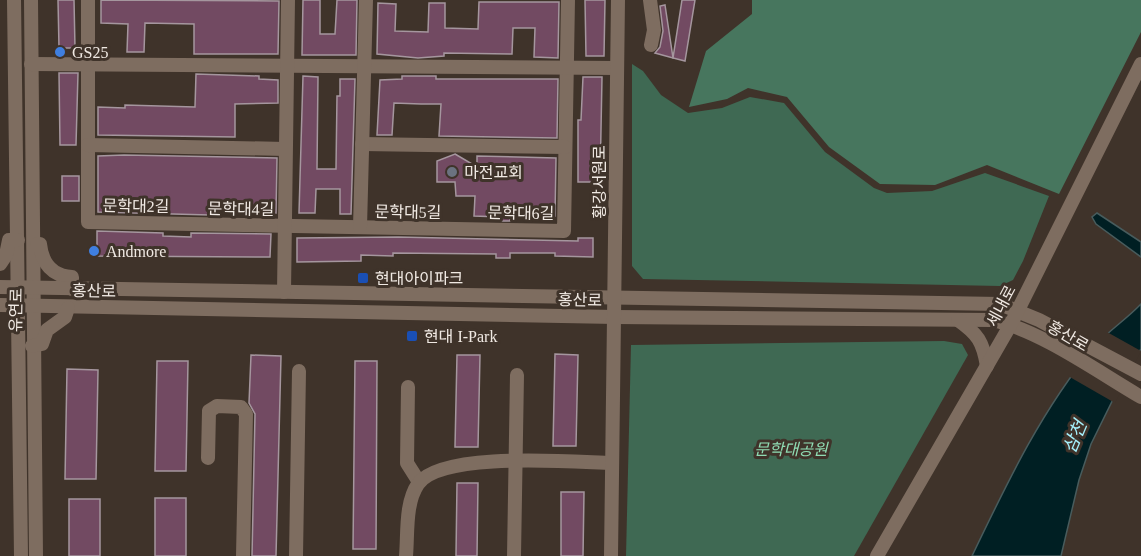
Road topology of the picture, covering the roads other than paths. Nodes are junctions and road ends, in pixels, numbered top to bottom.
1 (14, 0) edge
2 (31, 0) edge
3 (88, 0) edge
4 (288, 0) edge
5 (366, 0) edge
6 (568, 0) edge
7 (618, 0) edge
8 (650, 0) edge
9 (651, 45) dead end
10 (88, 62) junction
11 (1141, 63) edge
12 (31, 64) junction
13 (0, 66) edge
14 (14, 66) junction
15 (287, 66) junction
16 (364, 67) junction
17 (566, 67) junction
18 (617, 68) junction
19 (362, 144) junction
20 (88, 145) junction
21 (565, 147) junction
22 (285, 149) junction
23 (188, 224) joint
24 (287, 226) junction
25 (360, 227) junction
26 (466, 229) joint
27 (18, 240) junction
28 (33, 244) junction
29 (0, 264) edge
30 (0, 287) edge
31 (17, 288) junction
32 (33, 288) junction
33 (72, 289) junction
34 (284, 292) junction
35 (615, 297) junction
36 (0, 305) edge
37 (17, 305) junction
38 (33, 306) junction
39 (68, 308) junction
40 (1017, 310) junction
41 (615, 317) junction
42 (958, 320) junction
43 (1011, 324) junction
44 (32, 346) junction
45 (987, 366) junction
46 (299, 371) dead end
47 (1141, 374) edge
48 (517, 375) dead end
49 (408, 387) dead end
50 (1141, 397) edge
51 (208, 459) dead end
52 (514, 461) junction
53 (612, 463) junction
54 (419, 482) junction
55 (21, 556) edge
56 (36, 556) edge
57 (243, 556) edge
58 (296, 556) edge
59 (406, 556) edge
60 (514, 556) edge
61 (611, 556) edge
62 (877, 556) edge

1 - 14 street, 유연로
2 - 12 street, 유연로
3 - 10 street, 문학대2길
4 - 15 street, 문학대4길
5 - 16 street, 문학대5길
6 - 17 street, 문학대6길
7 - 18 street, 황강서원로
8 - 9 street
10 - 12 street
10 - 15 street
10 - 20 street, 문학대2길
11 - 40 street, 세내로
12 - 28 street, 유연로
13 - 14 street
14 - 27 street, 유연로
15 - 16 street
15 - 22 street, 문학대4길
16 - 17 street
16 - 19 street, 문학대5길
17 - 18 street
17 - 21 street, 문학대6길
18 - 35 street, 황강서원로
19 - 21 street
19 - 25 street, 문학대5길
20 - 22 street
20 - 23 street, 문학대2길
21 - 26 street, 문학대6길
22 - 24 street, 문학대4길
23 - 24 street, 문학대4길
24 - 25 street
24 - 34 street
25 - 26 street, 문학대5길
27 - 29 street
27 - 31 street, 유연로
28 - 32 street, 유연로
28 - 33 street
30 - 31 street, 홍산로
31 - 32 street, 홍산로
31 - 37 street, 유연로
32 - 33 street, 홍산로
32 - 38 street, 유연로
33 - 34 street, 홍산로
34 - 35 street, 홍산로
35 - 40 street, 홍산로
35 - 41 street, 황강서원로
36 - 37 street, 홍산로
37 - 38 street, 홍산로
37 - 55 street, 유연로
38 - 39 street, 홍산로
38 - 44 street, 유연로
39 - 41 street, 홍산로
39 - 44 street
40 - 43 street, 세내로
40 - 47 street, 홍산로
41 - 42 street, 홍산로
41 - 53 street, 황강서원로
42 - 43 street, 홍산로
42 - 45 street
43 - 45 street, 세내로
43 - 50 street, 홍산로
44 - 56 street, 유연로
45 - 62 street, 세내로
46 - 58 street
48 - 52 street
49 - 54 street
51 - 57 street
52 - 53 street
52 - 54 street
52 - 60 street
53 - 61 street, 황강서원로
54 - 59 street

